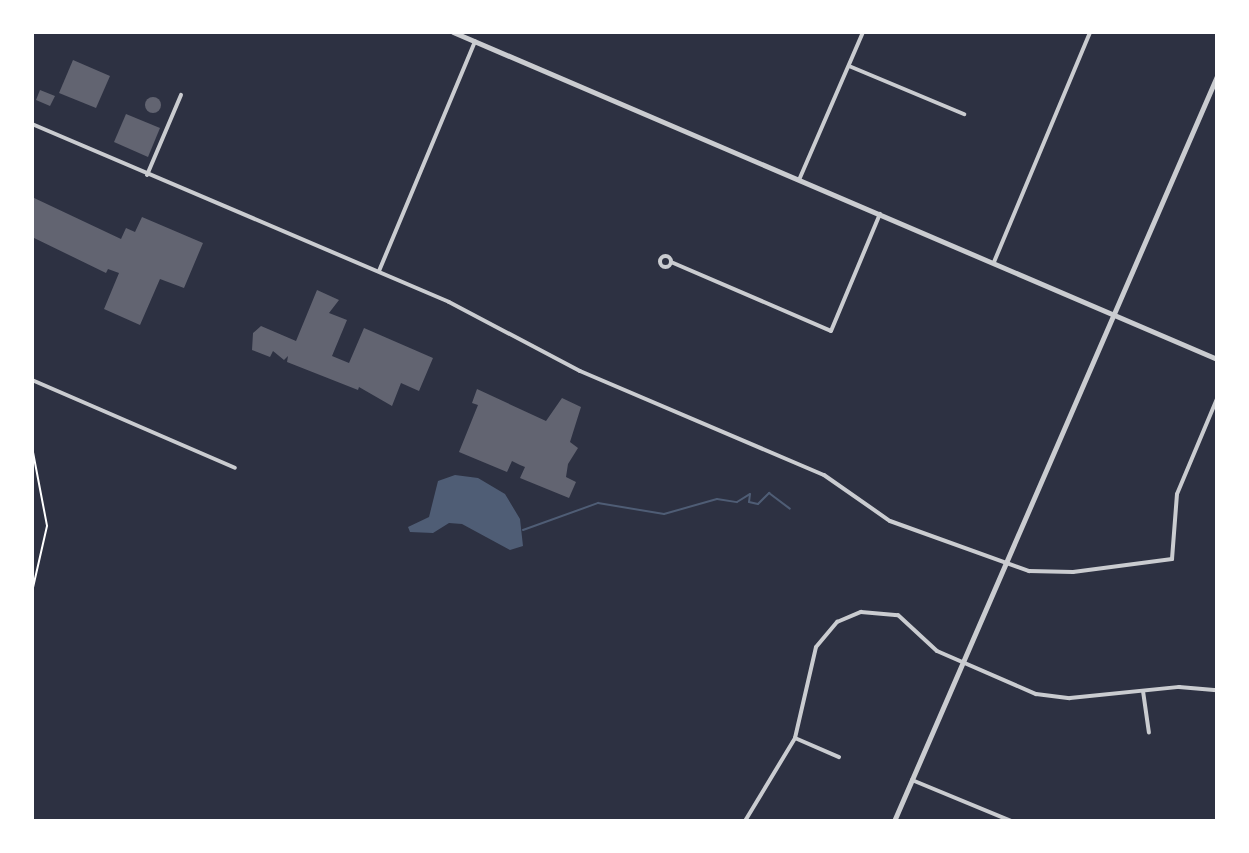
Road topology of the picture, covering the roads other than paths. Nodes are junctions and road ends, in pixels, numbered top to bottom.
1 (453, 32) edge
2 (863, 32) edge
3 (1089, 32) edge
4 (475, 41) junction
5 (849, 66) junction
6 (1217, 76) edge
7 (181, 95) dead end
8 (964, 114) dead end
9 (32, 124) edge
10 (147, 175) junction
11 (799, 180) junction
12 (880, 214) junction
13 (671, 262) dead end
14 (994, 262) junction
15 (379, 271) junction
16 (1110, 314) junction
17 (1217, 359) edge
18 (32, 380) edge
19 (1217, 399) edge
20 (235, 468) dead end
21 (1004, 565) junction
22 (961, 664) junction
23 (1217, 690) edge
24 (1143, 691) junction
25 (1149, 733) dead end
26 (795, 738) junction
27 (839, 757) dead end
28 (912, 780) junction
29 (745, 821) edge
30 (894, 821) edge
31 (1011, 821) edge

1 - 4 street
2 - 5 street
3 - 14 street
4 - 11 street
4 - 15 street
5 - 8 street
5 - 11 street
6 - 16 street
7 - 10 street
9 - 10 street
10 - 15 street
11 - 12 street
12 - 13 street
12 - 14 street
14 - 16 street
15 - 21 street
16 - 17 street
16 - 21 street
18 - 20 street
19 - 21 street
21 - 22 street
22 - 24 street
22 - 26 street
22 - 28 street
23 - 24 street
24 - 25 street
26 - 27 street
26 - 29 street
28 - 30 street
28 - 31 street

